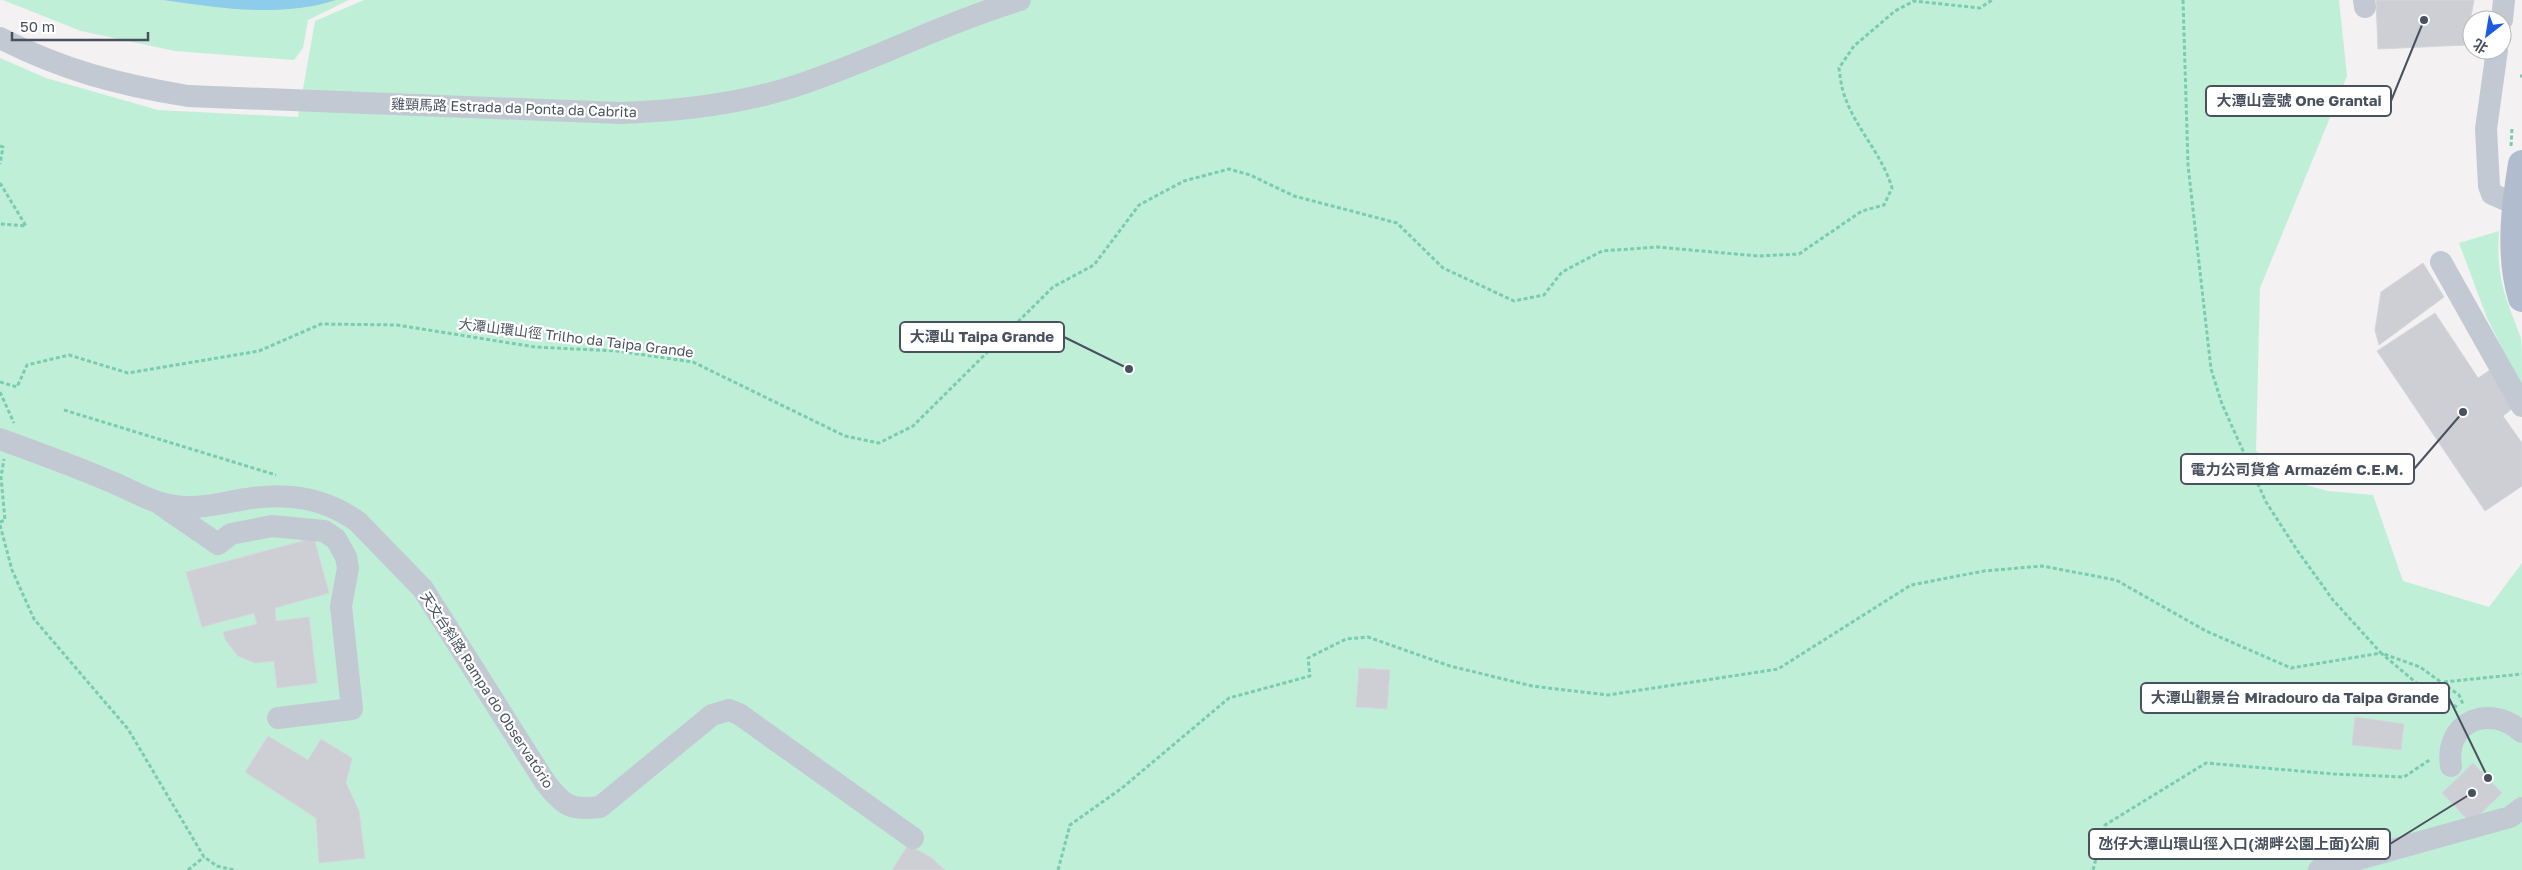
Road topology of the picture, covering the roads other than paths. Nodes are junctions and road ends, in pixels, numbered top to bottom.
1 (1020, 0) edge
2 (0, 38) edge
3 (2496, 60) edge
4 (2519, 186) edge
5 (2441, 262) dead end
6 (2522, 298) edge
7 (2522, 406) edge
8 (0, 439) edge
9 (160, 505) junction
10 (278, 718) dead end
11 (2522, 732) edge
12 (2445, 760) road end
13 (2522, 808) edge
14 (913, 838) dead end
15 (2319, 870) edge

1 - 2 street, 雞頸馬路 Estrada da Ponta da Cabrita
3 - 4 street
4 - 6 main road
5 - 7 street
8 - 9 street, 天文台斜路 Rampa do Observatório
9 - 10 street
9 - 14 street, 天文台斜路 Rampa do Observatório
11 - 12 street
13 - 15 street

